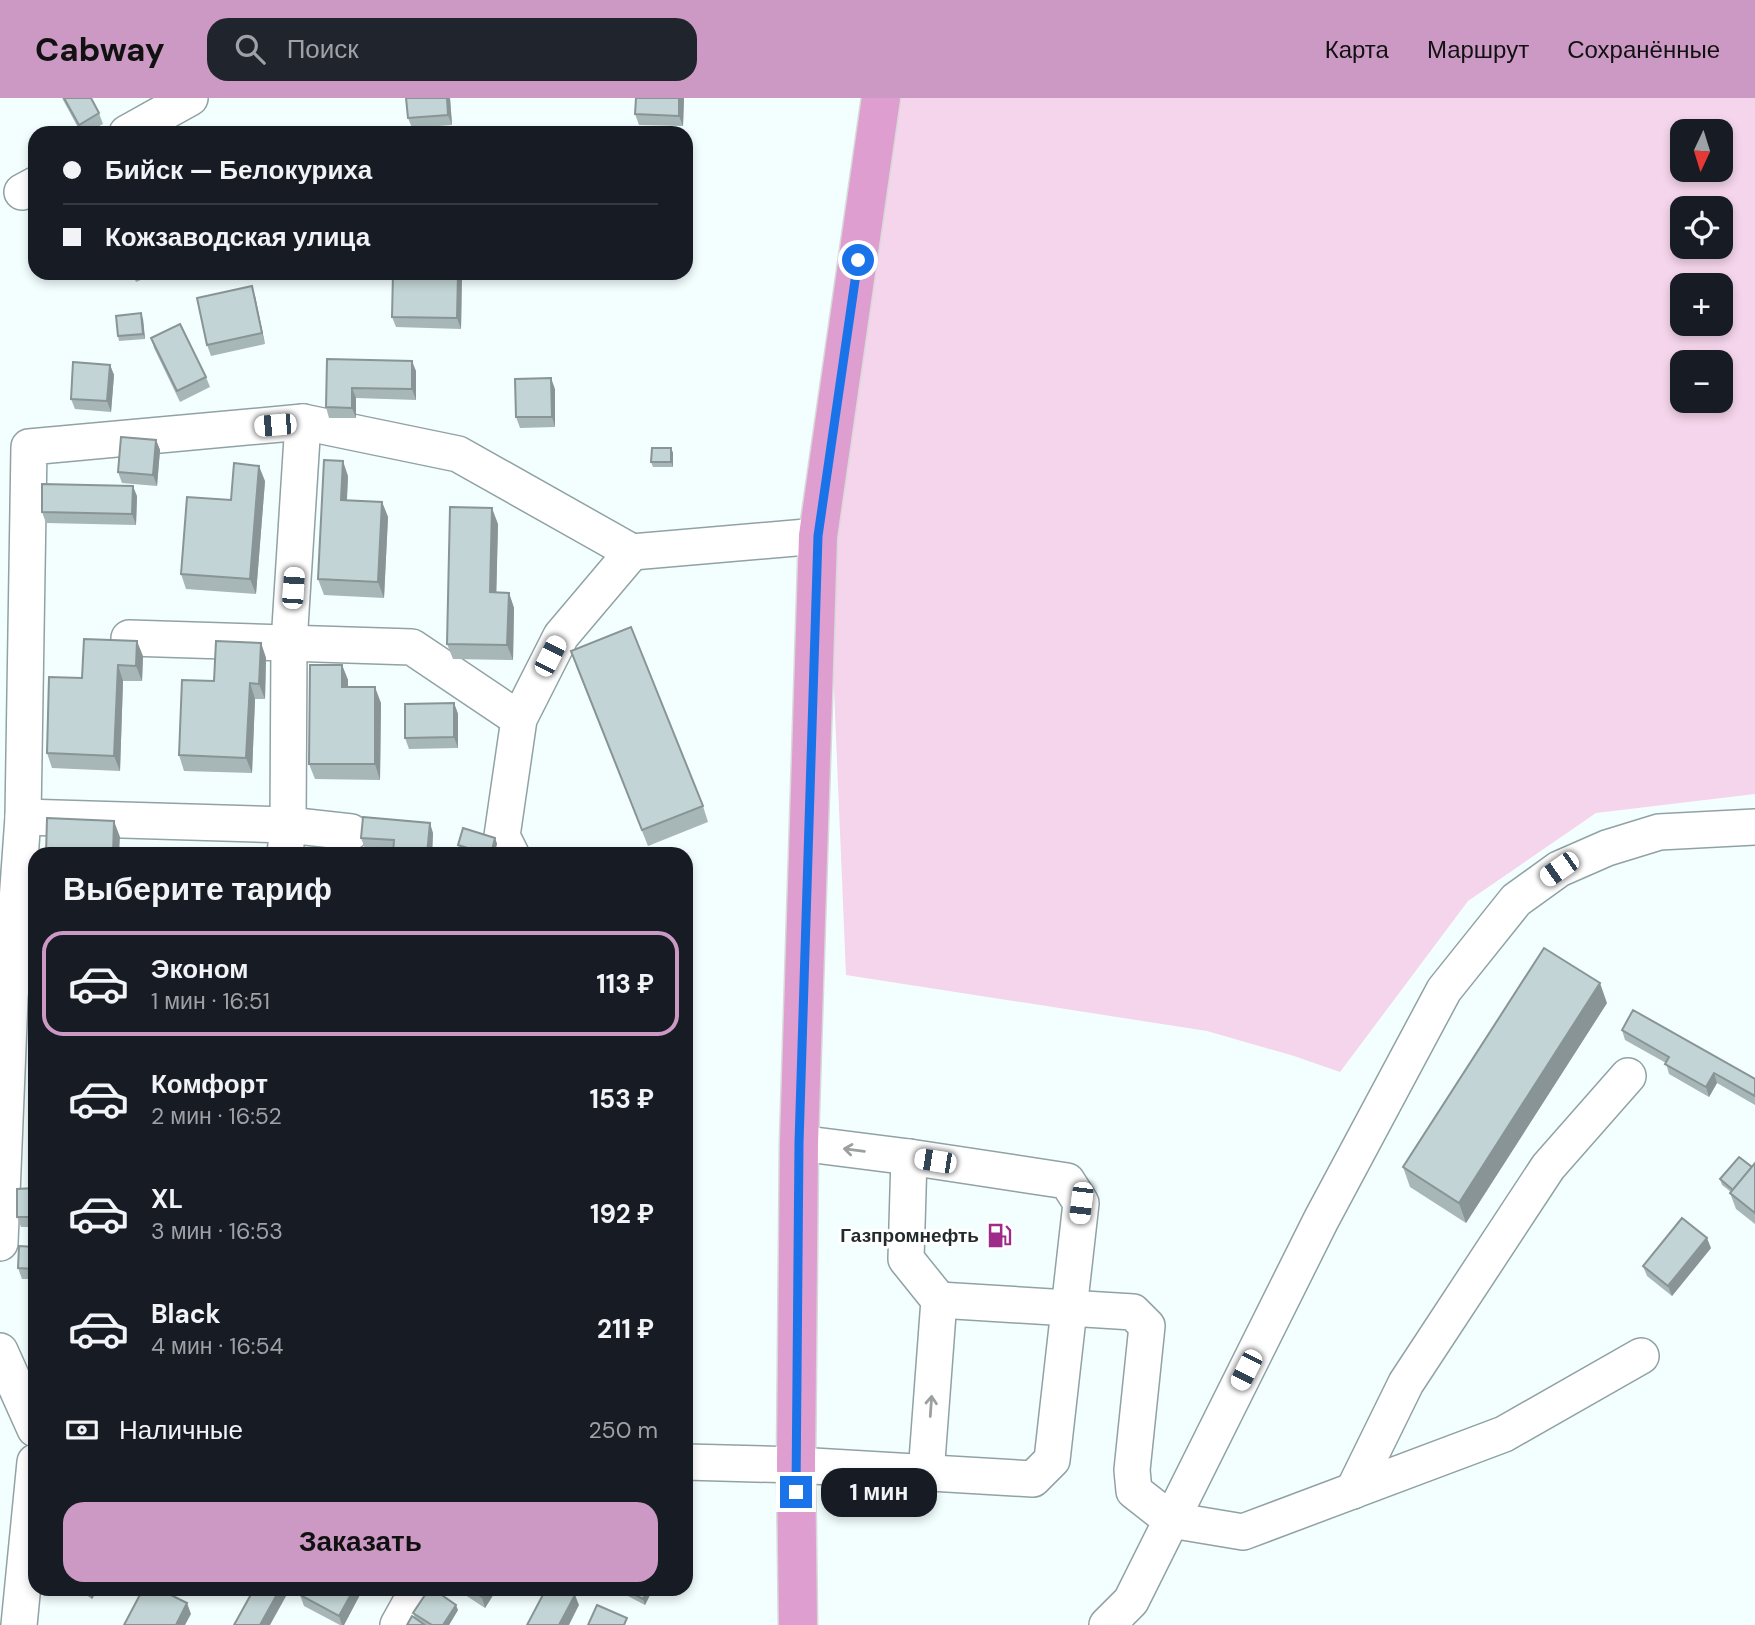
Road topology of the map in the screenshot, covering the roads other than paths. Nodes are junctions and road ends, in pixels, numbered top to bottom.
1 (190, 98) edge
2 (881, 98) edge
3 (140, 126) edge
4 (303, 422) junction
5 (818, 536) junction
6 (632, 552) junction
7 (129, 638) edge
8 (289, 643) junction
9 (519, 719) junction
10 (23, 817) junction
11 (1755, 827) edge
12 (351, 832) dead end
13 (286, 840) edge
14 (508, 847) edge
15 (15, 997) edge
16 (1628, 1076) dead end
17 (799, 1143) junction
18 (909, 1157) junction
19 (0, 1243) edge
20 (939, 1300) junction
21 (1068, 1307) junction
22 (0, 1351) edge
23 (1641, 1356) dead end
24 (28, 1413) edge
25 (693, 1462) edge
26 (796, 1465) junction
27 (926, 1474) junction
28 (1353, 1491) junction
29 (1171, 1520) junction
30 (28, 1533) edge
31 (414, 1596) edge
32 (19, 1625) edge
33 (398, 1625) edge
34 (798, 1625) edge
35 (1107, 1625) edge

1 - 3 street
2 - 5 main road
4 - 6 street
4 - 8 street
4 - 10 street
5 - 6 street
5 - 17 main road
6 - 9 street
7 - 8 street
8 - 9 street
8 - 13 street
9 - 14 street
10 - 13 street
10 - 15 street
11 - 29 street
12 - 13 street
15 - 19 street
16 - 28 street
18 -> 17 street
17 - 26 main road
18 - 20 street
18 - 21 street
20 - 21 street
27 -> 20 street
21 - 27 street
21 - 29 street
22 - 24 street
23 - 28 street
25 - 26 street
26 - 27 street
26 - 34 main road
28 - 29 street
29 - 35 street
30 - 32 street
31 - 33 street

